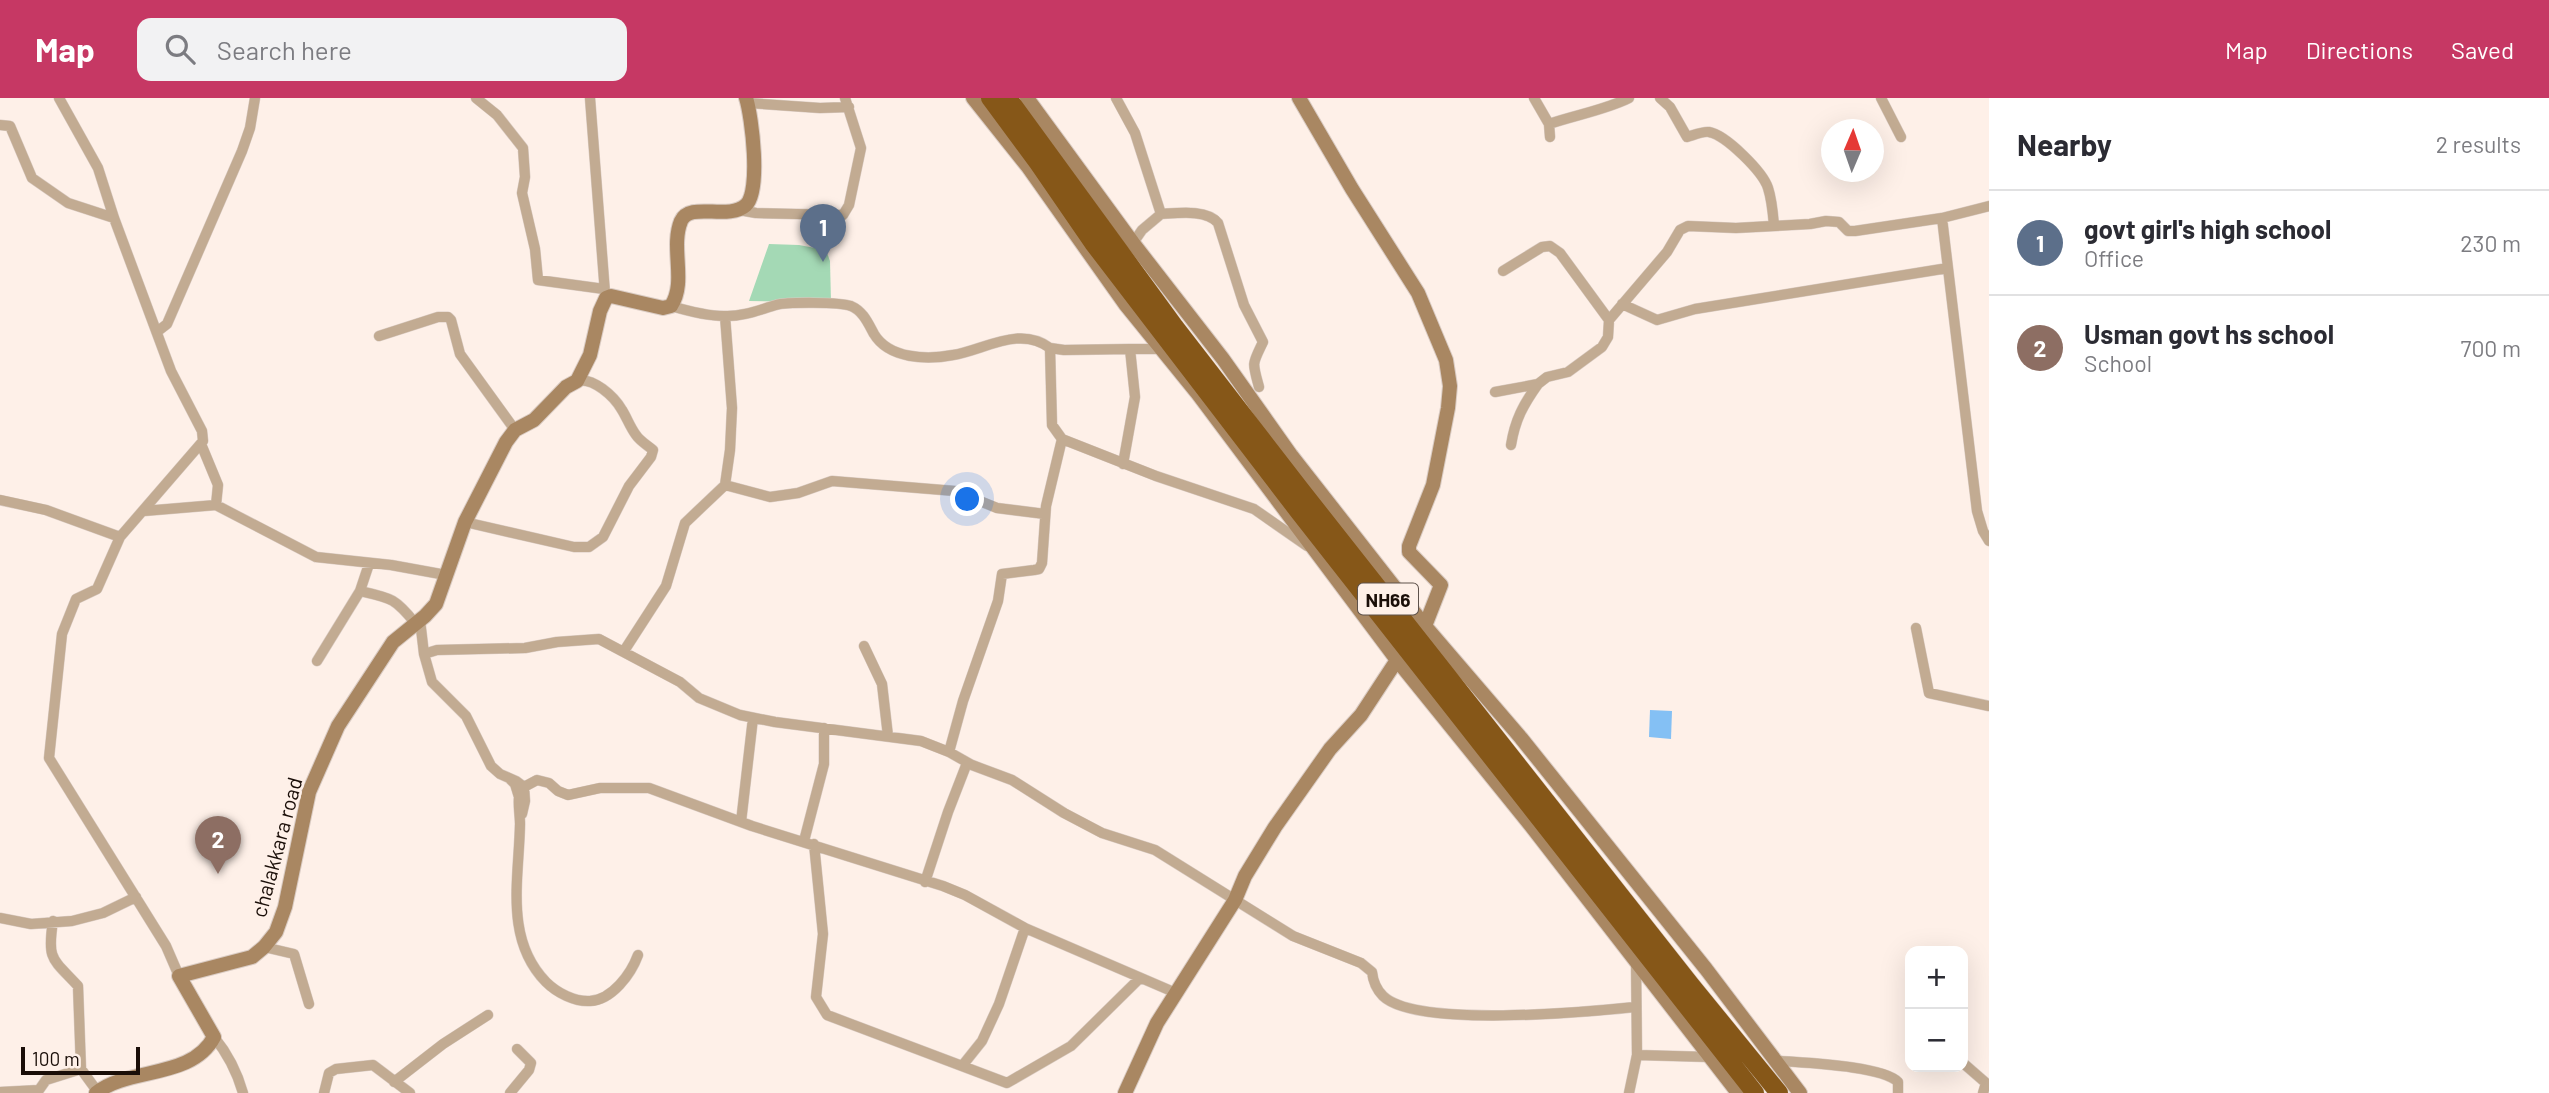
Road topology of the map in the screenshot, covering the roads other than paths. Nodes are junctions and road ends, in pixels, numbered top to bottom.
1 (59, 98) edge
2 (255, 98) edge
3 (475, 98) edge
4 (590, 98) edge
5 (973, 98) edge
6 (990, 98) edge
7 (1008, 98) edge
8 (1027, 98) edge
9 (1116, 98) edge
10 (1299, 98) edge
11 (1534, 98) edge
12 (1629, 98) edge
13 (1660, 98) edge
14 (1881, 98) edge
15 (747, 101) edge
16 (847, 102) edge
17 (1549, 124) junction
18 (0, 125) edge
19 (1550, 137) dead end
20 (1901, 137) dead end
21 (1989, 206) edge
22 (738, 209) junction
23 (1161, 214) junction
24 (114, 218) junction
25 (1942, 218) junction
26 (1774, 226) junction
27 (1133, 243) junction
28 (1948, 268) junction
29 (1503, 271) dead end
30 (607, 293) junction
31 (1622, 304) junction
32 (671, 306) junction
33 (725, 316) junction
34 (1609, 320) junction
35 (158, 331) junction
36 (379, 337) dead end
37 (1050, 348) junction
38 (1130, 349) junction
39 (1161, 349) junction
40 (577, 381) junction
41 (1538, 384) junction
42 (1259, 387) dead end
43 (1495, 391) dead end
44 (515, 430) junction
45 (1062, 439) junction
46 (201, 444) junction
47 (1511, 445) dead end
48 (1123, 464) junction
49 (725, 485) junction
50 (0, 500) edge
51 (216, 505) junction
52 (144, 511) junction
53 (1045, 514) junction
54 (465, 522) junction
55 (120, 537) junction
56 (1989, 541) edge
57 (1313, 551) junction
58 (369, 564) junction
59 (446, 575) junction
60 (360, 591) junction
61 (417, 622) junction
62 (1425, 625) junction
63 (1916, 628) dead end
64 (864, 646) dead end
65 (624, 651) junction
66 (424, 654) junction
67 (1397, 660) junction
68 (317, 661) dead end
69 (1989, 706) edge
70 (753, 718) junction
71 (824, 728) junction
72 (888, 736) junction
73 (949, 752) junction
74 (967, 762) junction
75 (509, 779) junction
76 (524, 787) junction
77 (520, 822) junction
78 (741, 822) junction
79 (809, 843) junction
80 (925, 882) junction
81 (135, 897) junction
82 (1235, 900) junction
83 (0, 918) edge
84 (53, 921) junction
85 (1026, 928) junction
86 (264, 947) junction
87 (638, 955) dead end
88 (1636, 959) junction
89 (179, 975) junction
90 (1140, 978) junction
91 (1176, 993) junction
92 (309, 1004) dead end
93 (1635, 1007) junction
94 (488, 1015) dead end
95 (214, 1037) junction
96 (517, 1049) dead end
97 (1637, 1055) junction
98 (1709, 1057) junction
99 (1782, 1061) dead end
100 (962, 1066) junction
101 (1968, 1067) edge
102 (82, 1069) junction
103 (394, 1082) junction
104 (0, 1092) edge
105 (97, 1092) edge
106 (243, 1093) edge
107 (324, 1093) edge
108 (410, 1093) edge
109 (510, 1093) edge
110 (1125, 1093) edge
111 (1629, 1093) edge
112 (1738, 1093) edge
113 (1755, 1093) edge
114 (1779, 1093) edge
115 (1800, 1093) edge
116 (1898, 1093) edge
117 (1983, 1093) edge

1 - 24 street
2 - 35 street
3 - 30 street
4 - 30 street
5 - 39 street
6 - 113 highway, NH66
7 - 114 highway, NH66
8 - 27 street
9 - 23 street
10 - 62 street
11 - 17 street
12 - 17 street
13 - 26 street
14 - 20 street
15 - 16 street
15 - 22 street
16 - 22 street
17 - 19 street
18 - 24 street
21 - 25 street
22 - 32 street
23 - 27 street
23 - 42 street
24 - 35 street
25 - 26 street
25 - 28 street
26 - 31 street
27 - 62 street
28 - 31 street
28 - 56 street
29 - 34 street
30 - 32 street
30 - 40 street, chalakkara road
31 - 34 street
32 - 33 street
33 - 37 street
33 - 49 street
34 - 41 street
35 - 46 street
36 - 44 street
37 - 38 street
37 - 45 street
38 - 39 street
38 - 48 street
39 - 57 street
40 - 44 street, chalakkara road
40 - 54 street
41 - 43 street
41 - 47 street
44 - 54 street, chalakkara road
45 - 48 street
45 - 53 street
46 - 51 street
46 - 52 street
48 - 57 street
49 - 53 street
49 - 65 street
50 - 55 street
51 - 52 street
51 - 58 street
52 - 55 street
53 - 73 street
54 - 59 street, chalakkara road
55 - 81 street
57 - 67 street
58 - 59 street
58 - 60 street
59 - 61 street, chalakkara road
60 - 61 street
60 - 68 street
61 - 66 street
61 - 86 street, chalakkara road
62 - 115 street
63 - 69 street
64 - 72 street
65 - 66 street
65 - 70 street
66 - 75 street
67 - 82 street
67 - 88 street
70 - 71 street
70 - 78 street
71 - 72 street
71 - 79 street
72 - 73 street
73 - 74 street
74 - 80 street
74 - 82 street
75 - 76 street
75 - 77 street
76 - 77 street
76 - 78 street
77 - 87 street
78 - 79 street
79 - 80 street
79 - 100 street
80 - 85 street
81 - 84 street
81 - 89 street
82 - 91 street
82 - 93 street
83 - 84 street
84 - 102 street
85 - 90 street
85 - 100 street
86 - 89 street, chalakkara road
86 - 92 street
88 - 93 street
88 - 98 street
89 - 95 street
90 - 91 street
90 - 100 street
91 - 110 street
93 - 97 street
94 - 103 street
95 - 105 street
95 - 106 street
96 - 109 street
97 - 98 street
97 - 111 street
98 - 112 street
99 - 116 street
101 - 117 street
102 - 104 street
102 - 105 street
103 - 107 street
103 - 108 street

